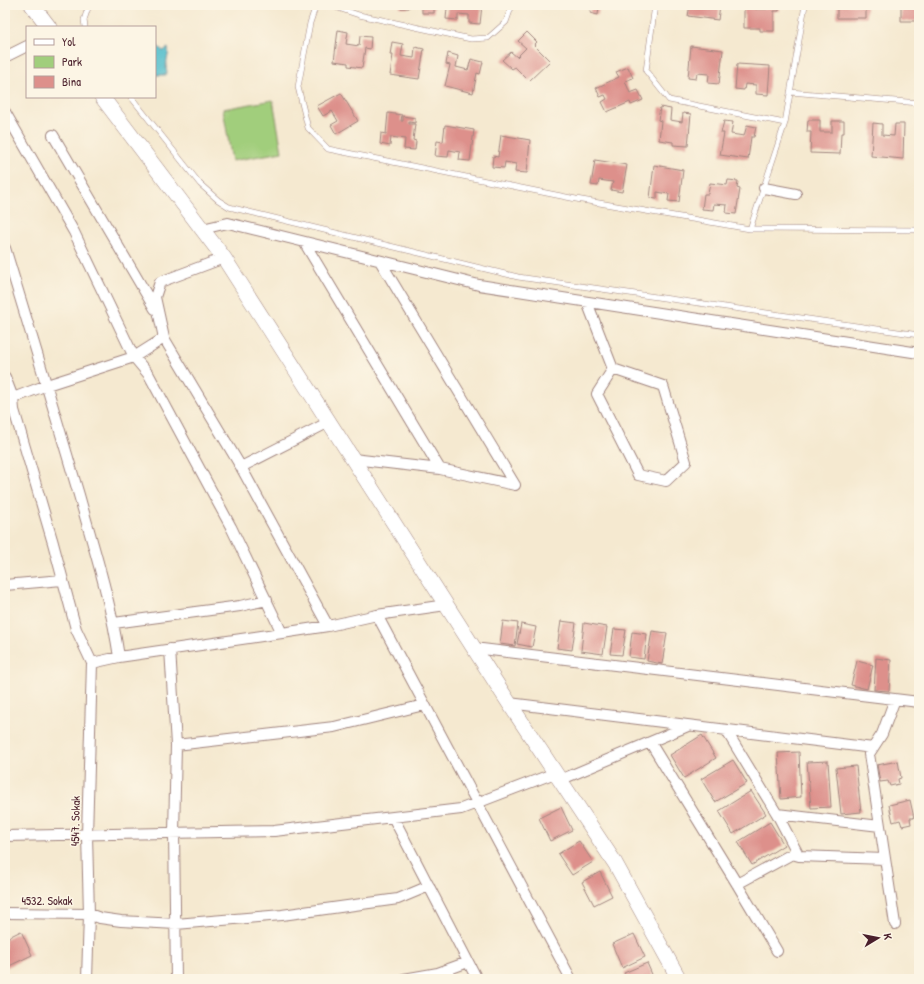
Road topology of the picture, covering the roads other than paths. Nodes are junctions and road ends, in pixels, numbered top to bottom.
1 (32, 5) edge
2 (89, 5) edge
3 (316, 5) edge
4 (328, 5) edge
5 (512, 5) edge
6 (655, 5) edge
7 (805, 5) edge
8 (47, 26) edge
9 (85, 26) edge
10 (26, 46) edge
11 (5, 57) edge
12 (790, 92) junction
13 (103, 98) edge
14 (132, 98) edge
15 (919, 103) edge
16 (5, 112) edge
17 (785, 124) junction
18 (53, 135) dead end
19 (764, 188) junction
20 (796, 194) dead end
21 (202, 229) junction
22 (750, 229) junction
23 (919, 230) edge
24 (304, 242) junction
25 (5, 248) edge
26 (224, 258) junction
27 (380, 261) junction
28 (587, 302) junction
29 (160, 318) junction
30 (919, 335) edge
31 (164, 338) junction
32 (919, 353) edge
33 (134, 357) junction
34 (613, 369) junction
35 (5, 377) edge
36 (47, 385) junction
37 (13, 398) junction
38 (329, 422) junction
39 (353, 459) junction
40 (241, 467) junction
41 (440, 469) junction
42 (62, 580) junction
43 (5, 585) edge
44 (267, 600) junction
45 (446, 605) junction
46 (377, 615) junction
47 (114, 623) junction
48 (328, 626) junction
49 (282, 633) junction
50 (474, 648) junction
51 (170, 649) junction
52 (119, 657) junction
53 (92, 663) junction
54 (895, 699) junction
55 (919, 702) edge
56 (509, 703) junction
57 (424, 705) junction
58 (690, 725) junction
59 (726, 730) junction
60 (650, 742) junction
61 (176, 745) junction
62 (873, 748) junction
63 (557, 776) junction
64 (477, 803) junction
65 (777, 814) junction
66 (393, 817) junction
67 (880, 826) junction
68 (174, 832) junction
69 (87, 835) junction
70 (5, 836) edge
71 (799, 856) junction
72 (885, 859) junction
73 (737, 884) junction
74 (428, 886) junction
75 (5, 913) edge
76 (89, 914) junction
77 (176, 924) junction
78 (895, 924) dead end
79 (776, 951) dead end
80 (468, 962) junction
81 (87, 979) edge
82 (176, 979) edge
83 (404, 979) edge
84 (476, 979) edge
85 (571, 979) edge
86 (679, 979) edge

1 - 8 main road
2 - 9 lane
3 - 22 lane
4 - 5 lane
6 - 17 lane
7 - 12 lane
10 - 11 street
12 - 15 lane
12 - 17 lane
13 - 21 main road
14 - 30 lane
16 - 33 street
17 - 19 lane
18 - 29 street
19 - 20 street
19 - 22 lane
21 - 24 street
21 - 26 main road
22 - 23 lane
24 - 27 street
24 - 41 street
25 - 36 street
26 - 29 street
26 - 38 main road
27 - 28 street
27 - 41 street
28 - 32 street
28 - 34 street
29 - 31 street
31 - 33 street
31 - 40 street
33 - 36 street
33 - 44 street
34 - 34 street
35 - 37 street
36 - 37 street
36 - 47 street
37 - 42 street
38 - 39 main road
38 - 40 street
39 - 41 street
39 - 45 main road
40 - 48 street
42 - 43 street
42 - 53 street
44 - 47 street
44 - 49 street
45 - 46 street
45 - 50 main road
46 - 48 street
46 - 57 street
47 - 52 street
48 - 49 street
49 - 51 street
50 - 54 street
50 - 56 main road
51 - 52 street
51 - 61 street
52 - 53 street
53 - 69 street, 4547. Sokak
54 - 55 street
54 - 62 street
56 - 58 street
56 - 63 main road
57 - 61 street
57 - 64 street
58 - 59 street
58 - 60 street
59 - 62 street
59 - 65 street
60 - 63 street
60 - 73 street
61 - 68 street
62 - 67 street
63 - 64 street
63 - 86 main road
64 - 66 street
64 - 85 street
65 - 67 street
65 - 71 street
66 - 68 street
66 - 74 street
67 - 72 street
68 - 69 street
68 - 77 street
69 - 70 street
69 - 76 street, 4547. Sokak
71 - 72 street
71 - 73 street
72 - 78 street
73 - 79 street
74 - 77 street, 4532. Sokak
74 - 80 street
75 - 76 street, 4532. Sokak
76 - 77 street, 4532. Sokak
76 - 81 street, 4547. Sokak
77 - 82 street
80 - 83 street
80 - 84 street

